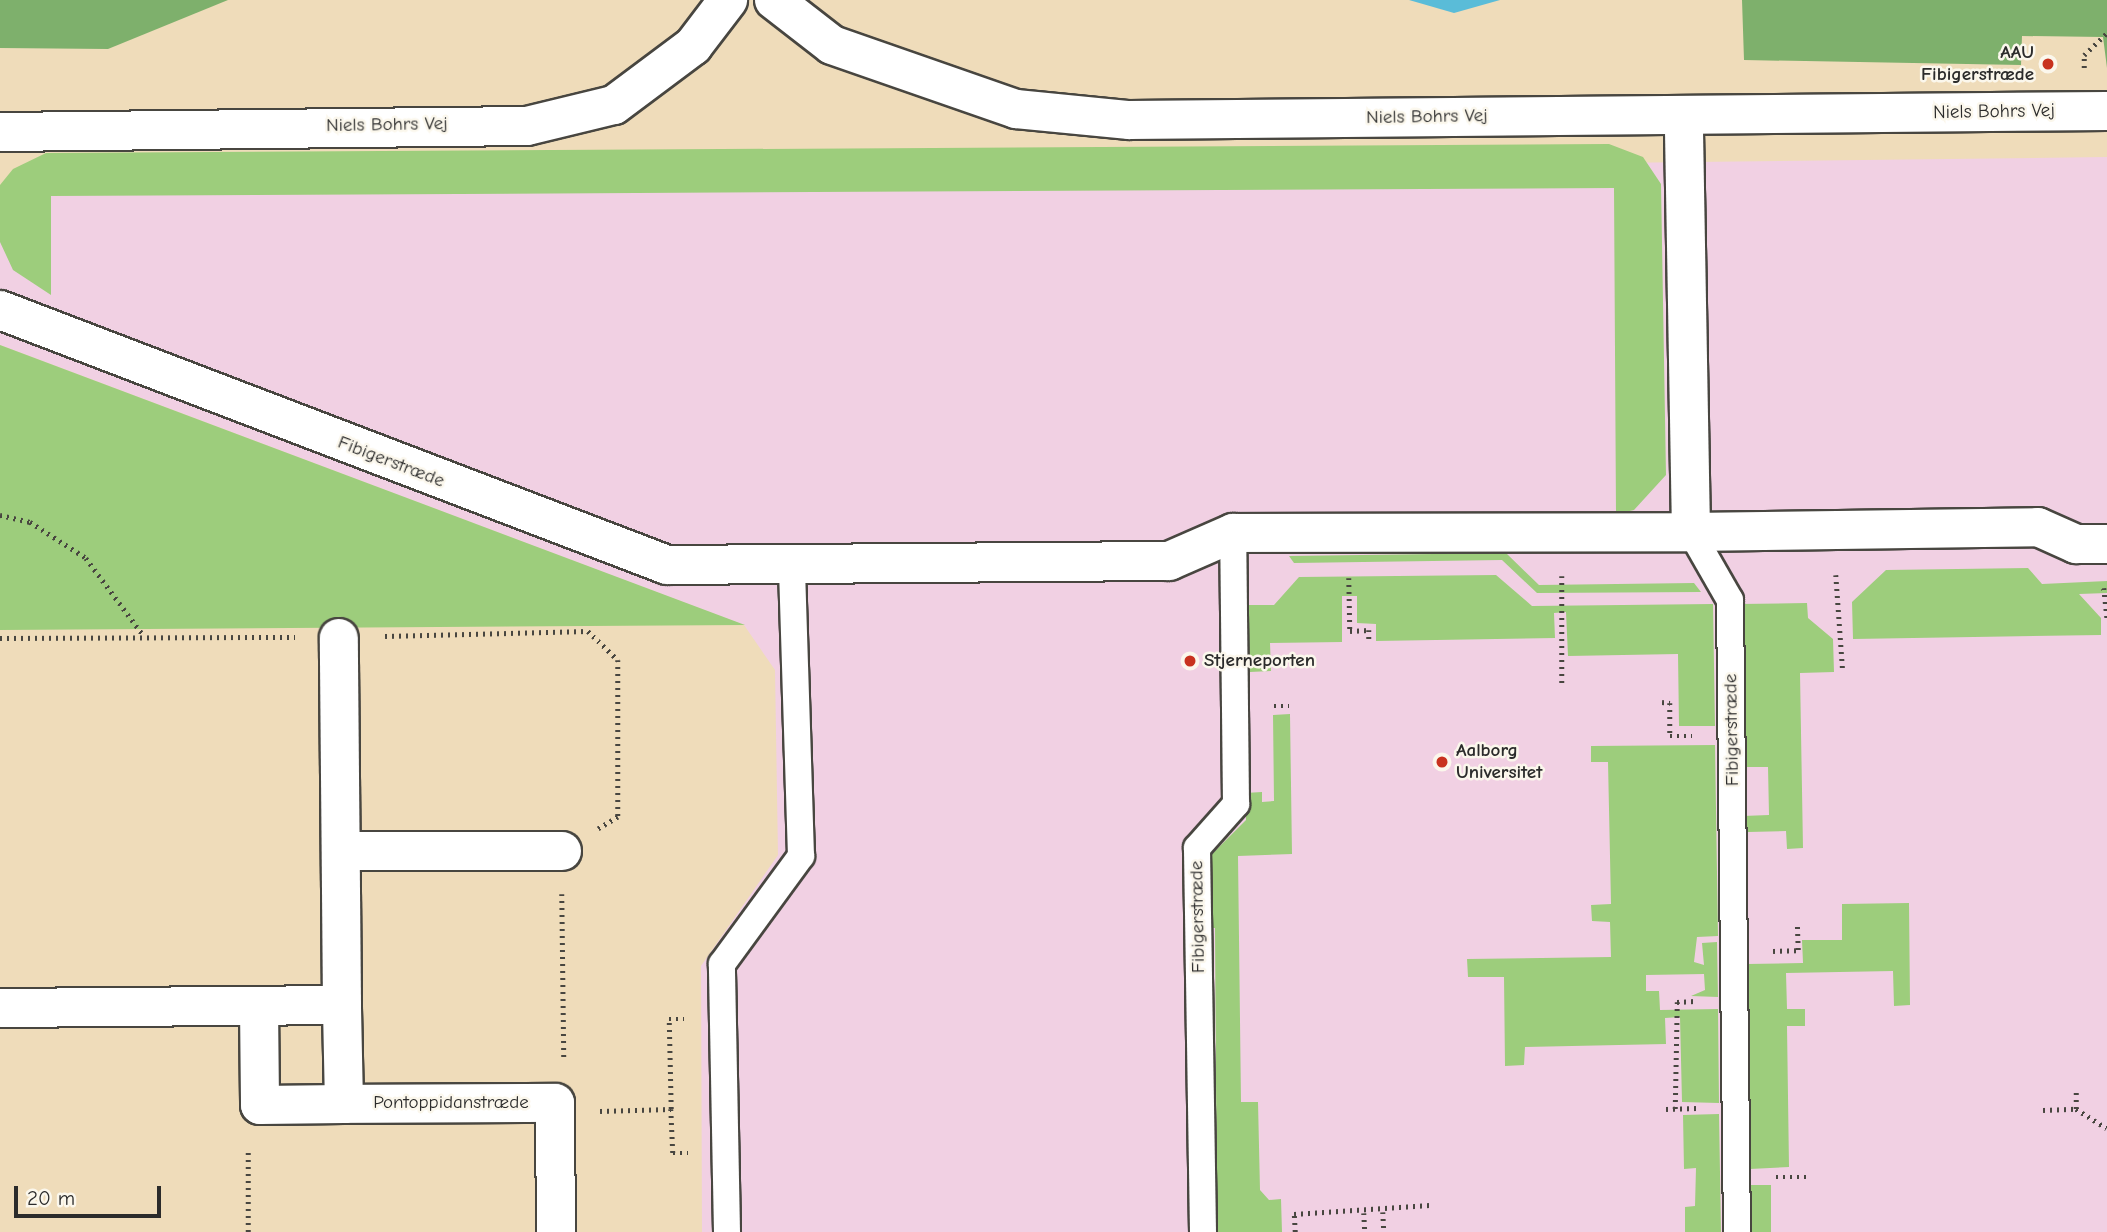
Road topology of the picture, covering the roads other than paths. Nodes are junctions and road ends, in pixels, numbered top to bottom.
1 (728, 0) edge
2 (774, 0) edge
3 (2107, 111) edge
4 (1685, 115) junction
5 (0, 132) edge
6 (0, 310) edge
7 (1691, 532) junction
8 (1233, 533) junction
9 (2107, 544) edge
10 (792, 564) junction
11 (339, 638) road end
12 (341, 851) junction
13 (562, 851) road end
14 (342, 1005) junction
15 (259, 1006) junction
16 (0, 1008) edge
17 (344, 1104) junction
18 (556, 1232) edge
19 (727, 1232) edge
20 (1203, 1232) edge
21 (1737, 1232) edge

1 - 5 street, Niels Bohrs Vej
2 - 4 street, Niels Bohrs Vej
3 - 4 street, Niels Bohrs Vej
4 - 7 street, Fibigerstræde
6 - 10 street, Fibigerstræde
7 - 8 street, Fibigerstræde
7 - 9 street, Fibigerstræde
7 - 21 lane, Fibigerstræde
8 - 10 street, Fibigerstræde
8 - 20 lane, Fibigerstræde
10 - 19 lane
11 - 12 street
12 - 13 street
12 - 14 street
14 - 15 street
14 - 17 street
15 - 16 street
15 - 17 street, Pontoppidanstræde
17 - 18 street, Pontoppidanstræde

